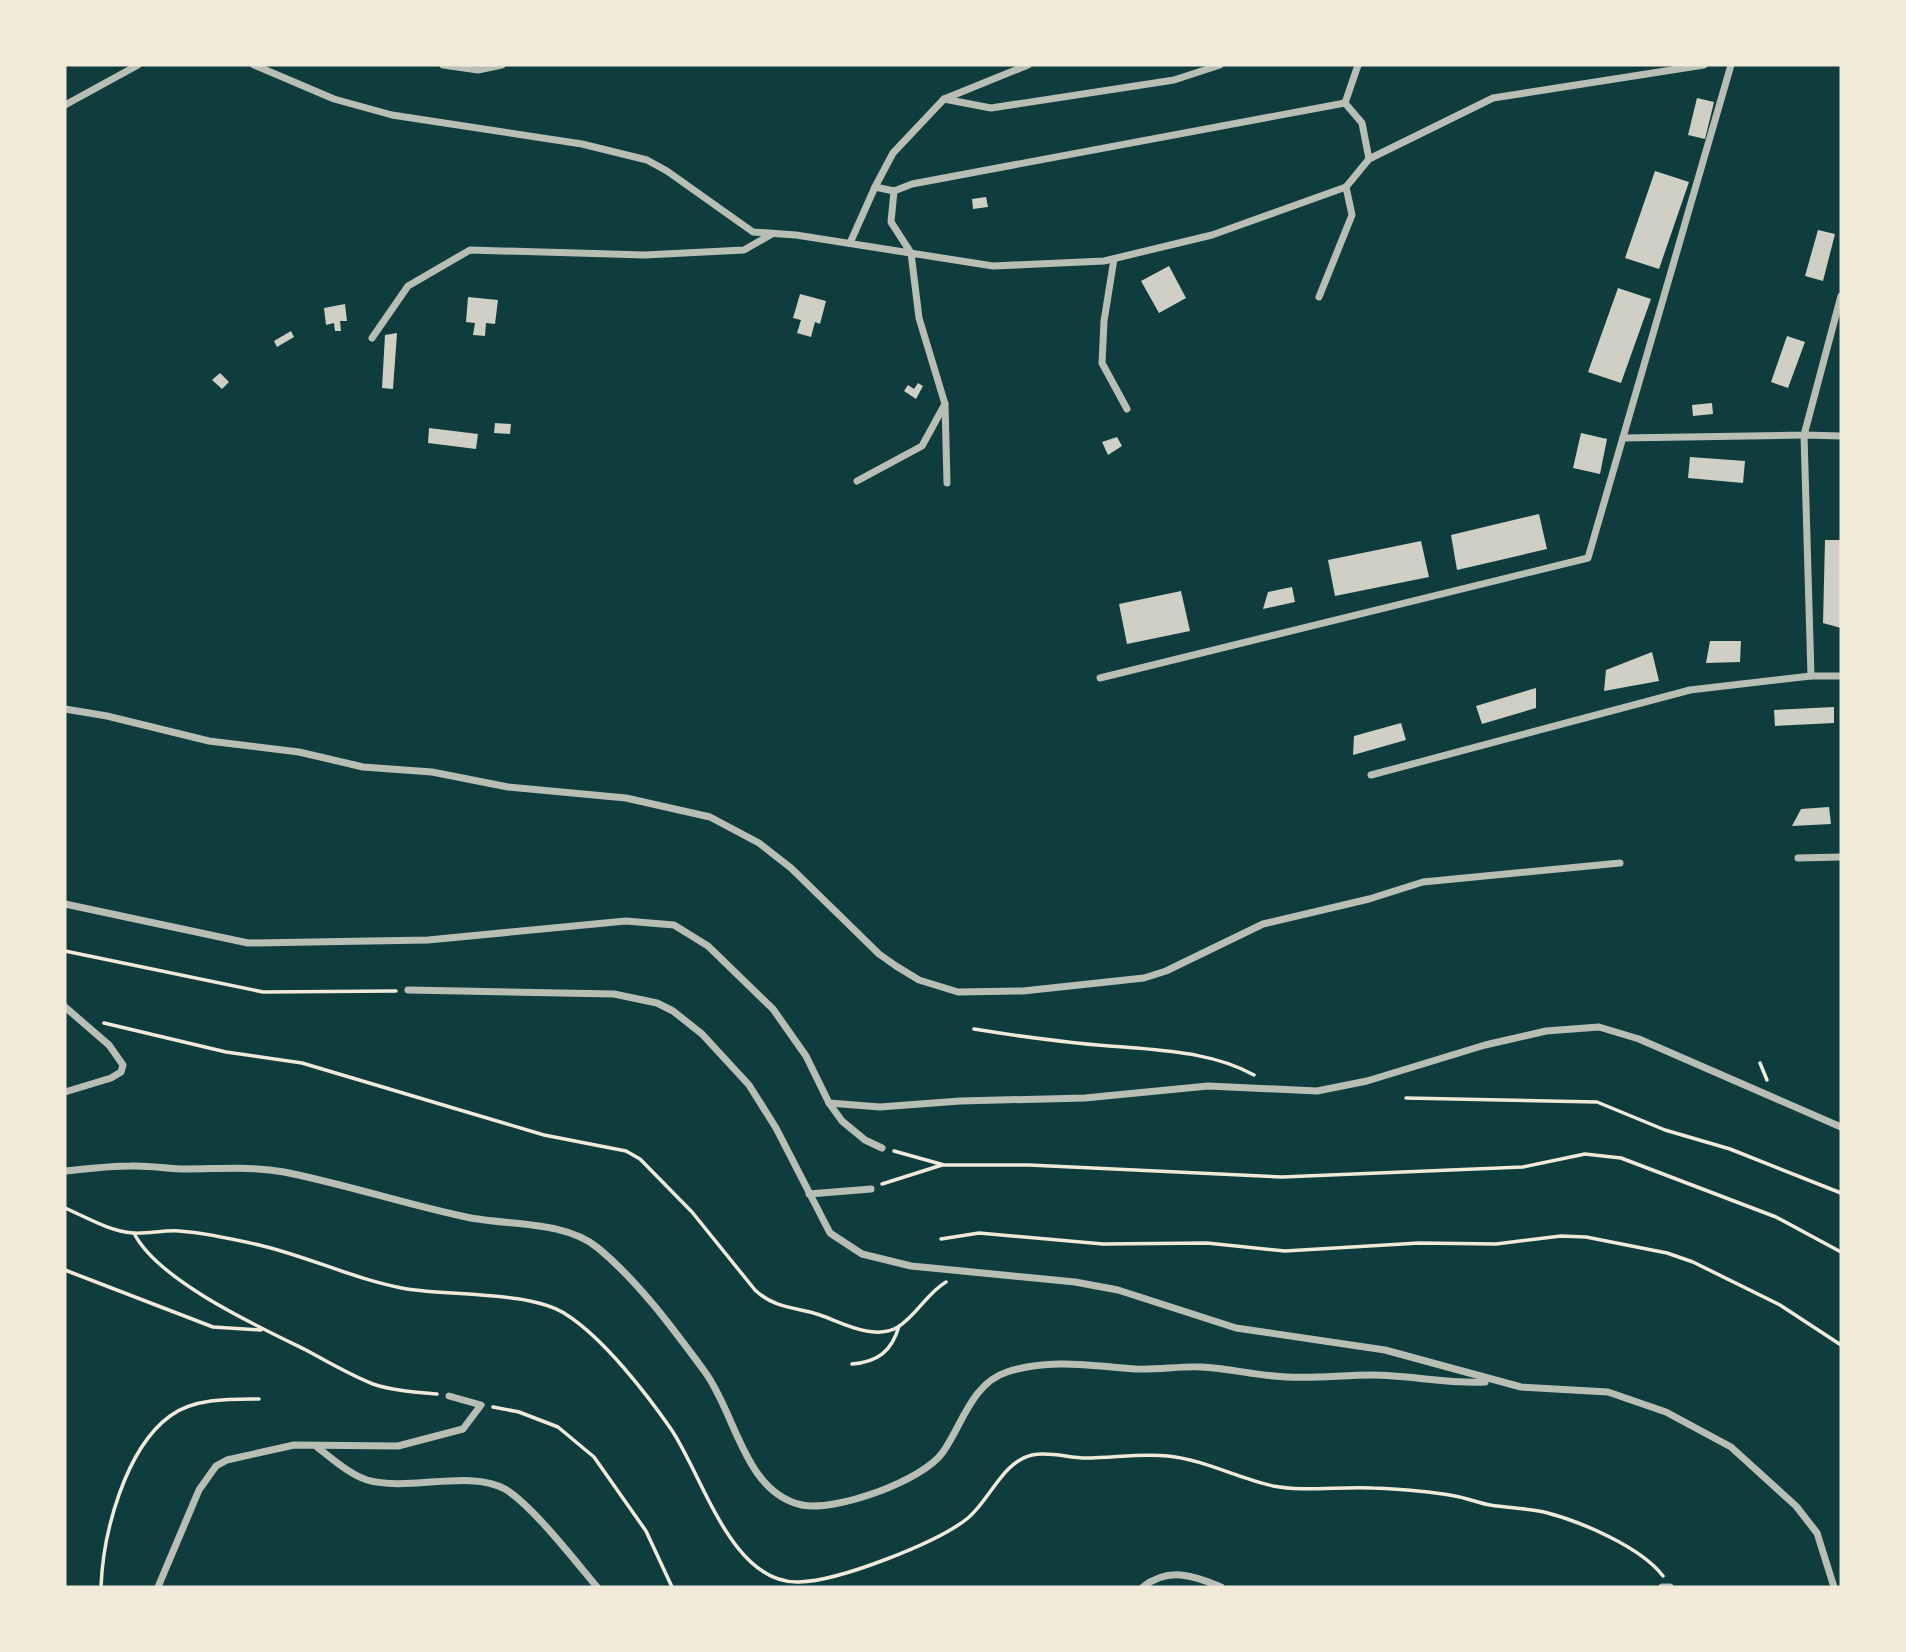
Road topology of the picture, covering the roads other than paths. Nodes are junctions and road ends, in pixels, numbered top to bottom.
1 (138, 65) edge
2 (254, 65) edge
3 (443, 65) edge
4 (502, 65) edge
5 (1028, 65) edge
6 (1220, 65) edge
7 (1358, 65) edge
8 (1704, 65) edge
9 (1731, 65) edge
10 (944, 99) junction
11 (1345, 103) junction
12 (65, 106) edge
13 (1370, 159) junction
14 (875, 187) junction
15 (1346, 187) junction
16 (894, 191) junction
17 (772, 233) junction
18 (850, 243) junction
19 (911, 253) junction
20 (1114, 259) junction
21 (1841, 296) edge
22 (1319, 297) dead end
23 (372, 338) dead end
24 (945, 404) junction
25 (1127, 409) dead end
26 (1804, 435) junction
27 (1841, 436) edge
28 (1623, 438) junction
29 (857, 481) dead end
30 (947, 483) dead end
31 (1811, 676) junction
32 (1841, 676) edge
33 (1100, 678) dead end
34 (65, 709) edge
35 (1371, 775) dead end
36 (1841, 857) edge
37 (1798, 858) dead end
38 (1620, 863) dead end
39 (65, 904) edge
40 (408, 990) road end
41 (65, 1007) edge
42 (65, 1092) edge
43 (829, 1103) junction
44 (1841, 1127) edge
45 (882, 1148) road end
46 (65, 1171) edge
47 (871, 1188) road end
48 (809, 1194) junction
49 (1493, 1382) junction
50 (449, 1396) road end
51 (317, 1447) junction
52 (158, 1587) edge
53 (597, 1587) edge
54 (1143, 1587) edge
55 (1221, 1587) edge
56 (1662, 1587) edge
57 (1669, 1587) edge
58 (1833, 1587) edge

1 - 12 street
2 - 17 street
3 - 4 street
5 - 10 street
6 - 10 street
7 - 11 street
8 - 13 street
9 - 28 street
10 - 14 street
11 - 13 street
11 - 16 street
13 - 15 street
14 - 16 street
14 - 18 street
15 - 20 street
15 - 22 street
16 - 19 street
17 - 18 street
17 - 23 street
18 - 19 street
19 - 20 street
19 - 24 street
20 - 25 street
21 - 26 street
24 - 29 street
24 - 30 street
26 - 27 street
26 - 28 street
26 - 31 street
28 - 33 street
31 - 32 street
31 - 35 street
34 - 38 street
36 - 37 street
39 - 43 street
40 - 48 street
41 - 42 street
43 - 44 street
43 - 45 street
46 - 49 street
47 - 48 street
48 - 49 street
49 - 58 street
50 - 51 street
51 - 52 street
51 - 53 street
54 - 55 street
56 - 57 street

